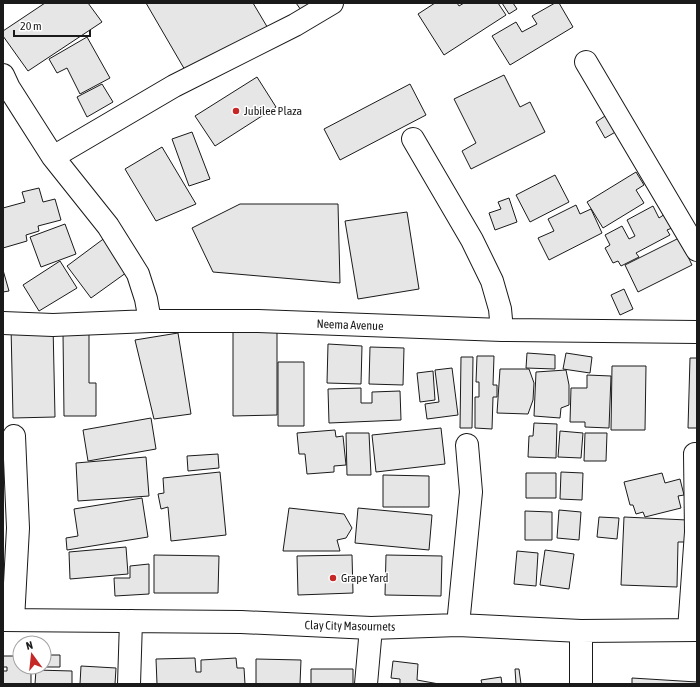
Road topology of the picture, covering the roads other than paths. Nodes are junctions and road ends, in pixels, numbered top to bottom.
1 (332, 3) edge
2 (586, 62) dead end
3 (3, 75) edge
4 (413, 139) dead end
5 (52, 157) junction
6 (697, 250) edge
7 (150, 321) junction
8 (3, 323) edge
9 (502, 330) junction
10 (697, 332) edge
11 (14, 436) dead end
12 (467, 445) dead end
13 (695, 454) dead end
14 (8, 620) edge
15 (130, 621) junction
16 (458, 625) junction
17 (371, 628) junction
18 (693, 630) edge
19 (581, 631) junction
20 (129, 684) edge
21 (366, 684) edge
22 (581, 684) edge

1 - 5 street
2 - 6 street
3 - 5 street
4 - 9 street
5 - 7 street
7 - 8 street, Neema Avenue
7 - 9 street, Neema Avenue
9 - 10 street, Neema Avenue
11 - 14 street
12 - 16 street
13 - 18 street
14 - 15 street, Clay City Masournets
15 - 17 street, Clay City Masournets
15 - 20 street
16 - 17 street, Clay City Masournets
16 - 19 street, Clay City Masournets
17 - 21 street
18 - 19 street, Clay City Masournets
19 - 22 street

